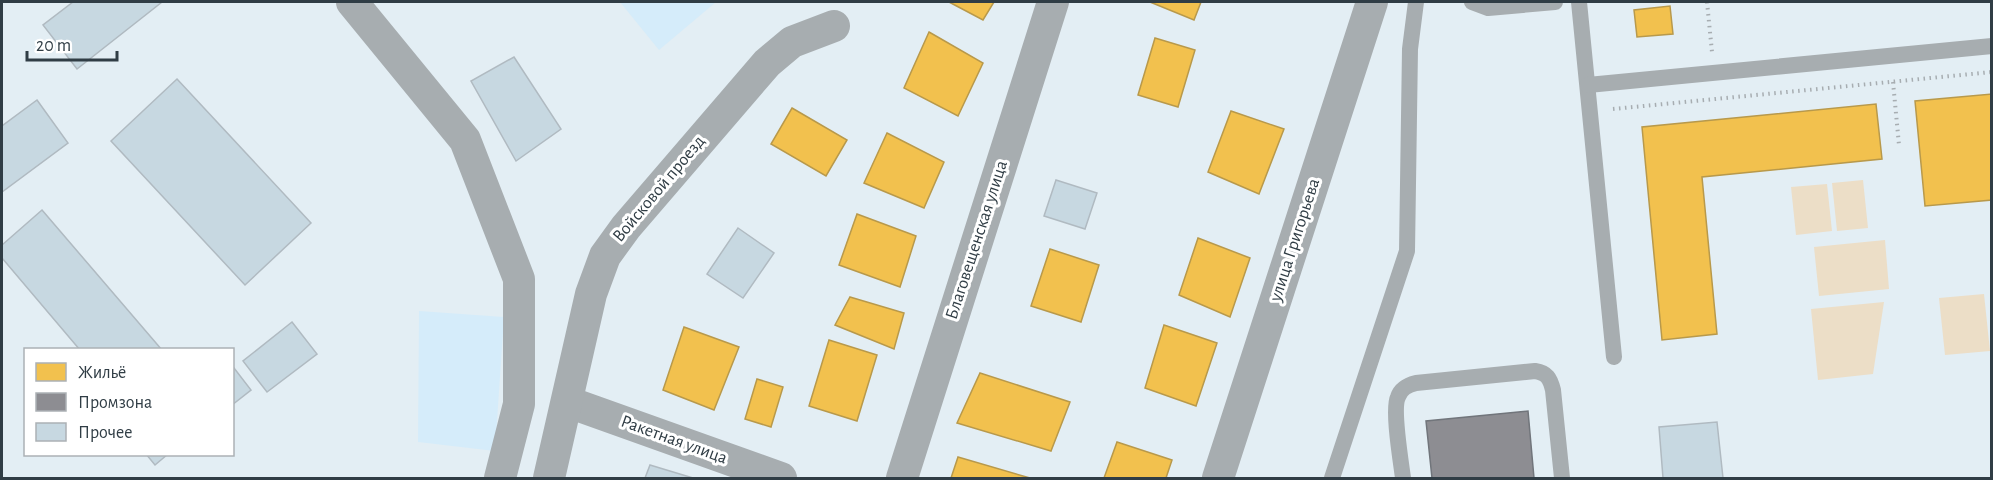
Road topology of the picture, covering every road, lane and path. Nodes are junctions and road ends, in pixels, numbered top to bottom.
1 (352, 2) edge
2 (1053, 2) edge
3 (1372, 2) edge
4 (1416, 2) edge
5 (1472, 2) edge
6 (1555, 2) edge
7 (1579, 2) edge
8 (834, 26) dead end
9 (1992, 46) edge
10 (1992, 72) edge
11 (1893, 82) junction
12 (1588, 85) junction
13 (1609, 110) dead end
14 (1899, 145) dead end
15 (1614, 357) dead end
16 (568, 402) junction
17 (501, 478) edge
18 (549, 478) edge
19 (781, 478) edge
20 (902, 478) edge
21 (1218, 478) edge
22 (1332, 478) edge
23 (1403, 478) edge
24 (1562, 478) edge

1 - 17 street
2 - 20 street, Благовещенская улица
3 - 21 street, улица Григорьева
4 - 22 lane
5 - 6 lane
7 - 12 lane
8 - 16 street, Войсковой проезд
9 - 12 lane
10 - 11 path
11 - 13 path
11 - 14 path
12 - 15 lane
16 - 18 street, Войсковой проезд
16 - 19 street, Ракетная улица
23 - 24 lane

